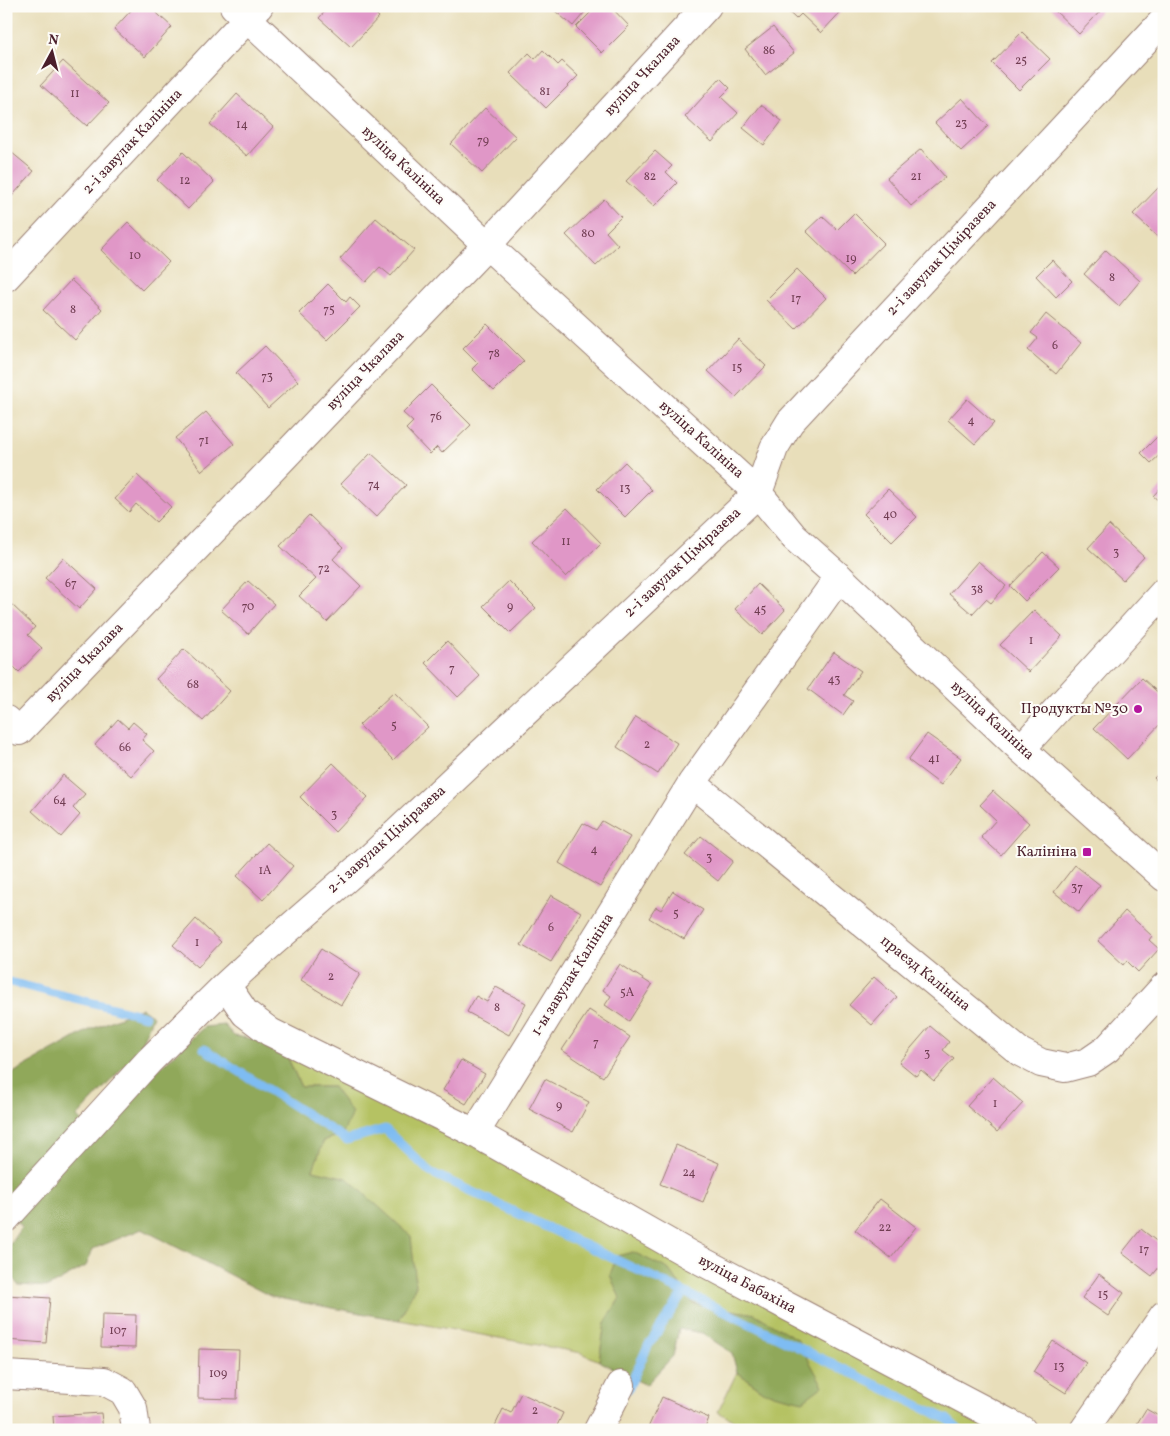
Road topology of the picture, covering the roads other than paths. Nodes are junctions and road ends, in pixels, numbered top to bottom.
1 (707, 6) edge
2 (247, 10) edge
3 (1164, 20) edge
4 (487, 244) junction
5 (6, 277) edge
6 (758, 492) junction
7 (839, 577) junction
8 (1164, 592) edge
9 (13, 725) edge
10 (1022, 749) junction
11 (692, 782) junction
12 (1164, 877) edge
13 (226, 985) junction
14 (1164, 987) edge
15 (475, 1133) junction
16 (6, 1218) edge
17 (1164, 1315) edge
18 (6, 1375) edge
19 (621, 1385) dead end
20 (136, 1430) edge
21 (598, 1430) edge
22 (1022, 1430) edge
23 (1084, 1430) edge

1 - 4 street, вуліца Чкалава
2 - 4 street, вуліца Калініна
2 - 5 street, 2-і завулак Калініна
3 - 6 street, 2-і завулак Ціміразева
4 - 6 street, вуліца Калініна
4 - 9 street, вуліца Чкалава
6 - 7 street, вуліца Калініна
6 - 13 street, 2-і завулак Ціміразева
7 - 10 street, вуліца Калініна
7 - 11 street, 1-ы завулак Калініна
8 - 10 street
10 - 12 street, вуліца Калініна
11 - 14 street, праезд Калініна
11 - 15 street, 1-ы завулак Калініна
13 - 15 street
13 - 16 street, 2-і завулак Ціміразева
15 - 22 street, вуліца Бабахіна
17 - 23 street
18 - 20 street
19 - 21 street

